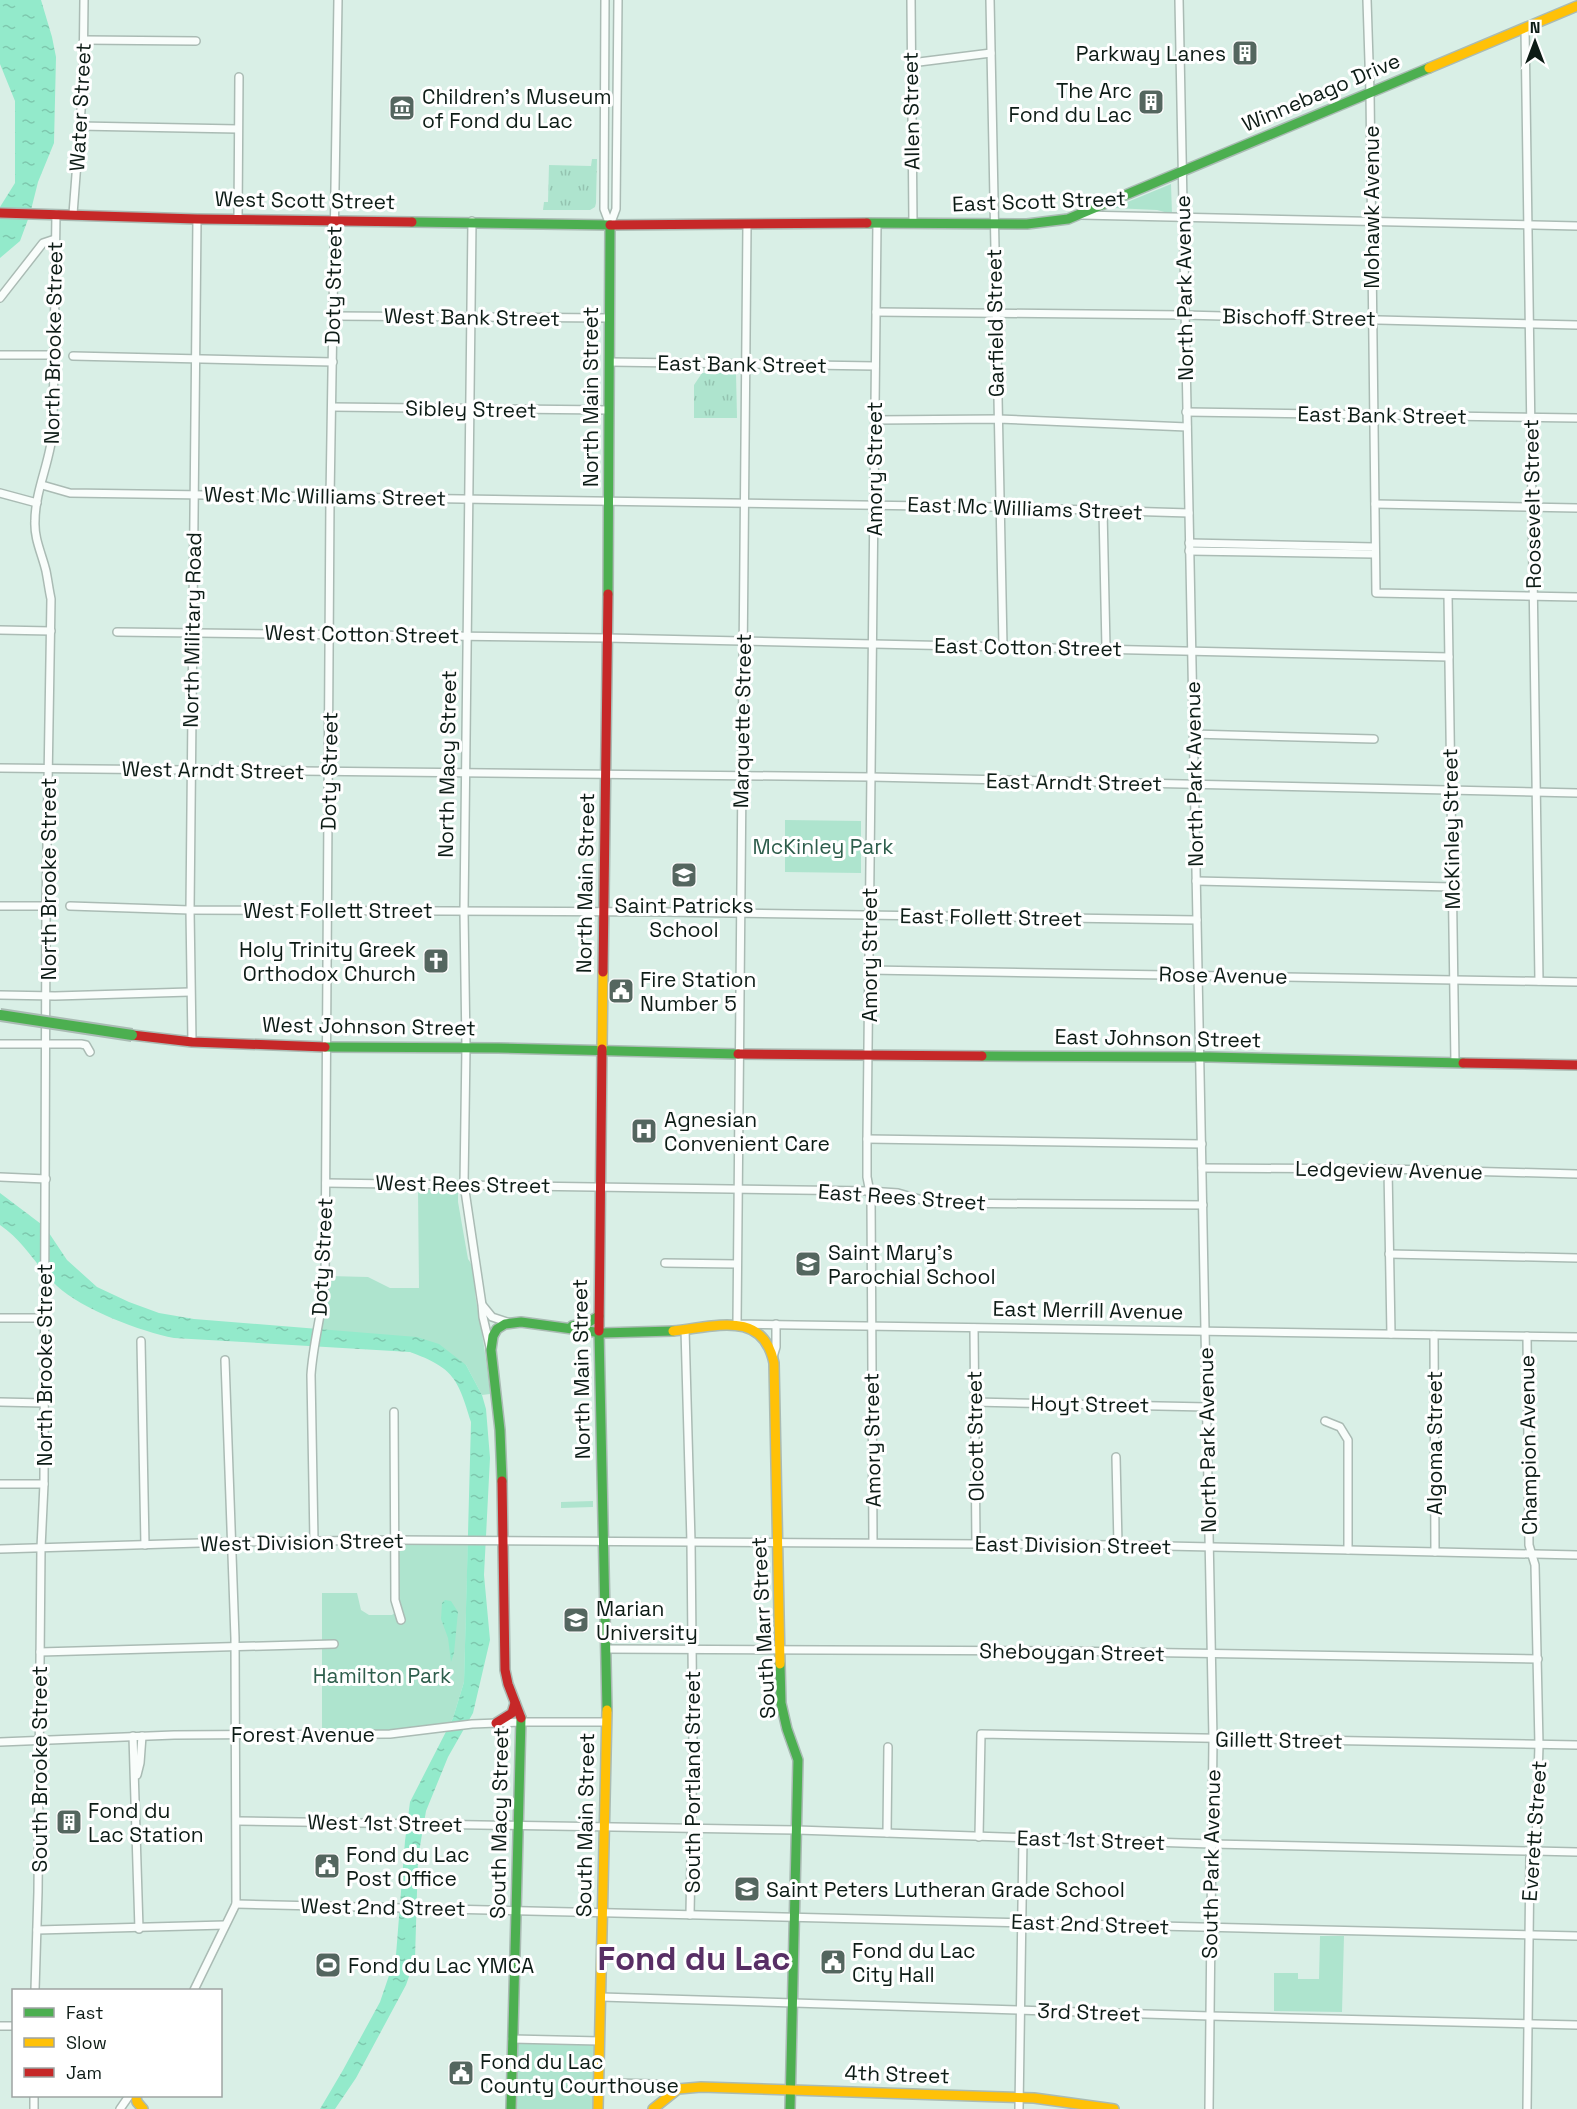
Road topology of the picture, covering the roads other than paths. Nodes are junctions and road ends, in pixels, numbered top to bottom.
1 (84, 0) edge
2 (338, 0) edge
3 (605, 0) edge
4 (618, 0) edge
5 (911, 0) edge
6 (990, 0) edge
7 (1179, 0) edge
8 (1367, 0) edge
9 (1577, 6) edge
10 (1525, 28) junction
11 (84, 40) junction
12 (196, 41) dead end
13 (991, 53) junction
14 (911, 63) junction
15 (239, 77) dead end
16 (1370, 92) junction
17 (80, 126) junction
18 (238, 129) junction
19 (1182, 171) junction
20 (0, 213) edge
21 (56, 214) junction
22 (73, 214) junction
23 (1081, 215) junction
24 (1182, 218) junction
25 (197, 219) junction
26 (238, 219) junction
27 (334, 221) junction
28 (472, 221) junction
29 (1371, 221) junction
30 (877, 223) junction
31 (913, 223) junction
32 (610, 225) junction
33 (747, 225) junction
34 (993, 225) junction
35 (1528, 225) junction
36 (1577, 226) edge
37 (55, 239) junction
38 (0, 298) edge
39 (876, 312) junction
40 (995, 312) junction
41 (1184, 315) junction
42 (333, 316) junction
43 (472, 317) junction
44 (610, 318) junction
45 (1372, 318) junction
46 (1530, 324) junction
47 (1577, 325) edge
48 (0, 355) edge
49 (54, 355) junction
50 (73, 356) dead end
51 (196, 358) junction
52 (333, 362) junction
53 (610, 362) junction
54 (745, 364) junction
55 (875, 366) junction
56 (332, 407) junction
57 (471, 409) junction
58 (609, 410) junction
59 (1186, 412) junction
60 (1374, 415) junction
61 (1530, 417) junction
62 (1577, 418) edge
63 (998, 419) junction
64 (875, 420) junction
65 (1187, 427) junction
66 (42, 485) junction
67 (0, 493) edge
68 (193, 495) junction
69 (330, 498) junction
70 (470, 498) junction
71 (609, 501) junction
72 (37, 503) junction
73 (744, 503) junction
74 (874, 504) junction
75 (1375, 504) junction
76 (1000, 507) junction
77 (1532, 507) junction
78 (1577, 508) edge
79 (1103, 510) junction
80 (1189, 513) junction
81 (1189, 543) junction
82 (1374, 550) junction
83 (1189, 551) junction
84 (1448, 595) junction
85 (1534, 596) junction
86 (1577, 597) edge
87 (0, 630) edge
88 (51, 631) junction
89 (117, 632) dead end
90 (191, 633) junction
91 (330, 633) junction
92 (468, 636) junction
93 (608, 638) junction
94 (743, 640) junction
95 (872, 643) junction
96 (1003, 646) junction
97 (1106, 648) junction
98 (1192, 651) junction
99 (1449, 657) junction
100 (1193, 734) junction
101 (1374, 739) dead end
102 (0, 768) edge
103 (48, 768) junction
104 (191, 770) junction
105 (329, 771) junction
106 (467, 773) junction
107 (606, 775) junction
108 (741, 776) junction
109 (871, 777) junction
110 (1195, 785) junction
111 (1451, 791) junction
112 (1536, 792) junction
113 (1577, 793) edge
114 (1196, 881) junction
115 (1452, 887) junction
116 (0, 906) edge
117 (46, 906) junction
118 (70, 906) dead end
119 (327, 909) junction
120 (190, 910) junction
121 (465, 911) junction
122 (605, 912) junction
123 (740, 913) junction
124 (869, 915) junction
125 (1197, 920) junction
126 (869, 970) junction
127 (1199, 974) junction
128 (1454, 980) junction
129 (1539, 981) junction
130 (1577, 982) edge
131 (190, 992) junction
132 (0, 995) edge
133 (47, 995) junction
134 (0, 1015) edge
135 (192, 1041) junction
136 (0, 1044) edge
137 (46, 1045) junction
138 (327, 1047) junction
139 (466, 1047) junction
140 (602, 1049) junction
141 (90, 1052) dead end
142 (739, 1054) junction
143 (868, 1056) junction
144 (1200, 1058) junction
145 (1455, 1063) junction
146 (1577, 1065) edge
147 (867, 1139) junction
148 (1202, 1144) junction
149 (1202, 1168) junction
150 (1388, 1169) junction
151 (1577, 1174) edge
152 (0, 1177) edge
153 (46, 1179) junction
154 (326, 1183) junction
155 (464, 1184) junction
156 (601, 1187) junction
157 (738, 1189) junction
158 (869, 1191) junction
159 (1203, 1205) junction
160 (1389, 1254) junction
161 (1577, 1258) edge
162 (665, 1263) dead end
163 (737, 1263) junction
164 (483, 1305) junction
165 (599, 1314) junction
166 (0, 1318) edge
167 (44, 1318) junction
168 (510, 1323) junction
169 (737, 1324) junction
170 (776, 1324) junction
171 (558, 1326) junction
172 (871, 1327) junction
173 (974, 1328) junction
174 (685, 1329) junction
175 (1205, 1331) junction
176 (599, 1333) junction
177 (622, 1334) junction
178 (1391, 1334) junction
179 (1434, 1335) junction
180 (1527, 1336) junction
181 (1577, 1337) edge
182 (141, 1341) dead end
183 (491, 1350) junction
184 (773, 1357) junction
185 (225, 1360) dead end
186 (0, 1402) edge
187 (974, 1402) junction
188 (44, 1403) junction
189 (1207, 1407) junction
190 (394, 1412) dead end
191 (1325, 1421) dead end
192 (1116, 1457) dead end
193 (0, 1484) edge
194 (44, 1484) junction
195 (396, 1540) junction
196 (314, 1541) junction
197 (604, 1541) junction
198 (233, 1542) junction
199 (502, 1542) junction
200 (691, 1542) junction
201 (778, 1542) junction
202 (873, 1542) junction
203 (976, 1544) junction
204 (145, 1545) junction
205 (1118, 1545) junction
206 (0, 1548) edge
207 (41, 1548) junction
208 (1209, 1548) junction
209 (1348, 1550) junction
210 (1435, 1552) junction
211 (1531, 1553) junction
212 (1577, 1555) edge
213 (401, 1620) dead end
214 (334, 1644) dead end
215 (235, 1647) junction
216 (606, 1649) junction
217 (692, 1649) junction
218 (780, 1650) junction
219 (40, 1652) junction
220 (1210, 1654) junction
221 (1538, 1659) junction
222 (515, 1701) junction
223 (522, 1722) junction
224 (606, 1722) junction
225 (496, 1724) junction
226 (236, 1734) junction
227 (133, 1736) junction
228 (142, 1736) junction
229 (1212, 1739) junction
230 (40, 1740) junction
231 (0, 1742) edge
232 (1539, 1745) junction
233 (1577, 1745) edge
234 (888, 1748) dead end
235 (136, 1777) junction
236 (237, 1821) junction
237 (519, 1825) junction
238 (605, 1827) junction
239 (693, 1828) junction
240 (797, 1830) junction
241 (887, 1833) junction
242 (979, 1837) junction
243 (1023, 1838) junction
244 (1211, 1845) junction
245 (1533, 1851) junction
246 (1577, 1852) edge
247 (236, 1904) junction
248 (516, 1910) junction
249 (602, 1912) junction
250 (690, 1915) junction
251 (795, 1918) junction
252 (1021, 1922) junction
253 (225, 1925) junction
254 (1210, 1928) junction
255 (139, 1929) junction
256 (37, 1930) junction
257 (1528, 1935) junction
258 (1577, 1936) edge
259 (35, 1989) edge
260 (194, 1989) edge
261 (601, 1997) junction
262 (793, 2003) junction
263 (1020, 2009) junction
264 (1210, 2016) junction
265 (1528, 2024) junction
266 (1577, 2025) edge
267 (513, 2039) junction
268 (600, 2041) junction
269 (616, 2083) dead end
270 (678, 2089) junction
271 (790, 2090) junction
272 (1019, 2097) junction
273 (511, 2109) edge
274 (598, 2109) edge
275 (653, 2109) edge
276 (790, 2109) edge
277 (1019, 2109) edge
278 (1114, 2109) edge
279 (1209, 2109) edge
280 (1527, 2109) edge

1 - 11 street, Water Street
2 - 27 street, Doty Street
3 - 32 street, North Main Street
4 - 32 street, North Main Street
5 - 14 street, Allen Street
6 - 13 street, Garfield Street
7 - 19 street, North Park Avenue
8 - 16 street, Mohawk Avenue
9 - 10 main road, Winnebago Drive
10 - 16 main road, Winnebago Drive
10 - 35 street, Roosevelt Street
11 - 12 street
11 - 17 street, Water Street
13 - 14 street
13 - 34 street, Garfield Street
14 - 31 street, Allen Street
15 - 18 street
16 - 19 main road, Winnebago Drive
16 - 29 street, Mohawk Avenue
17 - 18 street
17 - 22 street, Water Street
18 - 26 street
19 - 23 main road, Winnebago Drive
19 - 24 street, North Park Avenue
20 - 21 main road, West Scott Street
21 - 22 main road, West Scott Street
21 - 37 street, North Brooke Street
22 - 25 main road, West Scott Street
23 - 24 street, East Scott Street
23 - 34 main road, East Scott Street
24 - 29 street, East Scott Street
24 - 41 street, North Park Avenue
25 - 26 main road, West Scott Street
25 - 51 street, North Military Road
26 - 27 main road, West Scott Street
27 - 28 main road, West Scott Street
27 - 42 street, Doty Street
28 - 32 main road, West Scott Street
28 - 43 street, North Macy Street
29 - 35 street, East Scott Street
29 - 45 street, Mohawk Avenue
30 - 31 main road, East Scott Street
30 - 33 main road, East Scott Street
30 - 39 street, Amory Street
31 - 34 main road, East Scott Street
32 - 33 main road, East Scott Street
32 - 44 main road, North Main Street
33 - 54 street, Marquette Street
34 - 40 street, Garfield Street
35 - 36 street, East Scott Street
35 - 46 street, Roosevelt Street
37 - 38 street
37 - 49 street, North Brooke Street
39 - 40 street, Bischoff Street
39 - 55 street, Amory Street
40 - 41 street, Bischoff Street
40 - 63 street, Garfield Street
41 - 45 street, Bischoff Street
41 - 59 street, North Park Avenue
42 - 43 street, West Bank Street
42 - 52 street, Doty Street
43 - 44 street, West Bank Street
43 - 57 street, North Macy Street
44 - 53 main road, North Main Street
45 - 46 street, Bischoff Street
45 - 60 street, Mohawk Avenue
46 - 47 street, Bischoff Street
46 - 61 street, Roosevelt Street
48 - 49 street
49 - 66 street, North Brooke Street
50 - 51 street
51 - 52 street
51 - 68 street, North Military Road
52 - 56 street, Doty Street
53 - 54 street, East Bank Street
53 - 58 main road, North Main Street
54 - 55 street, East Bank Street
54 - 73 street, Marquette Street
55 - 64 street, Amory Street
56 - 57 street, Sibley Street
56 - 69 street, Doty Street
57 - 58 street, Sibley Street
57 - 70 street, North Macy Street
58 - 71 main road, North Main Street
59 - 60 street, East Bank Street
59 - 65 street, North Park Avenue
60 - 61 street, East Bank Street
60 - 75 street, Mohawk Avenue
61 - 62 street, East Bank Street
61 - 77 street, Roosevelt Street
63 - 64 street
63 - 65 street
63 - 76 street, Garfield Street
64 - 74 street, Amory Street
65 - 80 street, North Park Avenue
66 - 68 street, West Mc Williams Street
66 - 72 street, North Brooke Street
67 - 72 street
68 - 69 street, West Mc Williams Street
68 - 90 street, North Military Road
69 - 70 street, West Mc Williams Street
69 - 91 street, Doty Street
70 - 71 street, West Mc Williams Street
70 - 92 street, North Macy Street
71 - 73 street, East Mc Williams Street
71 - 93 main road, North Main Street
72 - 88 street, North Brooke Street
73 - 74 street, East Mc Williams Street
73 - 94 street, Marquette Street
74 - 76 street, East Mc Williams Street
74 - 95 street, Amory Street
75 - 77 street
75 - 82 street, Mohawk Avenue
76 - 79 street, East Mc Williams Street
76 - 96 street, Garfield Street
77 - 78 street
77 - 85 street, Roosevelt Street
79 - 80 street, East Mc Williams Street
79 - 97 street
80 - 81 street, North Park Avenue
81 - 82 street
81 - 83 street, North Park Avenue
82 - 83 street
82 - 84 street, Mohawk Avenue
83 - 98 street, North Park Avenue
84 - 85 street
84 - 99 street, McKinley Street
85 - 86 street
85 - 112 street, Roosevelt Street
87 - 88 street
88 - 103 street, North Brooke Street
89 - 90 street, West Cotton Street
90 - 91 street, West Cotton Street
90 - 104 street, North Military Road
91 - 92 street, West Cotton Street
91 - 105 street, Doty Street
92 - 93 street, West Cotton Street
92 - 106 street, North Macy Street
93 - 94 street, East Cotton Street
93 - 107 main road, North Main Street
94 - 95 street, East Cotton Street
94 - 108 street, Marquette Street
95 - 96 street, East Cotton Street
95 - 109 street, Amory Street
96 - 97 street, East Cotton Street
97 - 98 street, East Cotton Street
98 - 99 street, East Cotton Street
98 - 100 street, North Park Avenue
99 - 111 street, McKinley Street
100 - 101 street
100 - 110 street, North Park Avenue
102 - 103 street, West Arndt Street
103 - 104 street, West Arndt Street
103 - 117 street, North Brooke Street
104 - 105 street, West Arndt Street
104 - 120 street, North Military Road
105 - 106 street, West Arndt Street
105 - 119 street, Doty Street
106 - 107 street, West Arndt Street
106 - 121 street, North Macy Street
107 - 108 street, East Arndt Street
107 - 122 main road, North Main Street
108 - 109 street, East Arndt Street
108 - 123 street, Marquette Street
109 - 110 street, East Arndt Street
109 - 124 street, Amory Street
110 - 111 street, East Arndt Street
110 - 114 street, North Park Avenue
111 - 112 street, East Arndt Street
111 - 115 street, McKinley Street
112 - 113 street, East Arndt Street
112 - 129 street, Roosevelt Street
114 - 115 street
114 - 125 street, North Park Avenue
115 - 128 street, McKinley Street
116 - 117 street
117 - 133 street, North Brooke Street
118 - 120 street, West Follett Street
119 - 120 street, West Follett Street
119 - 121 street, West Follett Street
119 - 138 street, Doty Street
120 - 131 street, North Military Road
121 - 122 street, West Follett Street
121 - 139 street, North Macy Street
122 - 123 street, East Follett Street
122 - 140 main road, North Main Street
123 - 124 street, East Follett Street
123 - 142 street, Marquette Street
124 - 125 street, East Follett Street
124 - 126 street, Amory Street
125 - 127 street, North Park Avenue
126 - 127 street, Rose Avenue
126 - 143 street, Amory Street
127 - 128 street, Rose Avenue
127 - 144 street, North Park Avenue
128 - 129 street, Rose Avenue
128 - 145 street, McKinley Street
129 - 130 street, Rose Avenue
131 - 133 street
131 - 135 street, North Military Road
132 - 133 street
133 - 137 street, North Brooke Street
134 - 135 main road, West Johnson Street, bridge
135 - 138 main road, West Johnson Street
136 - 137 street
137 - 141 street
137 - 153 street, North Brooke Street
138 - 139 main road, West Johnson Street
138 - 154 street, Doty Street
139 - 140 main road, West Johnson Street
139 - 155 street, North Macy Street
140 - 142 main road, West Johnson Street
140 - 156 main road, North Main Street
142 - 143 main road, East Johnson Street
142 - 157 street, Marquette Street
143 - 144 main road, East Johnson Street
143 - 147 street, Amory Street
144 - 145 main road, East Johnson Street
144 - 148 street, North Park Avenue
145 - 146 main road, East Johnson Street
147 - 148 street
147 - 158 street, Amory Street
148 - 149 street, North Park Avenue
149 - 150 street, Ledgeview Avenue
149 - 159 street, North Park Avenue
150 - 151 street, Ledgeview Avenue
150 - 160 street
152 - 153 street
153 - 167 street, North Brooke Street
154 - 155 street, West Rees Street
154 - 196 street, Doty Street
155 - 156 street, West Rees Street
155 - 164 street, North Macy Street
156 - 157 street, East Rees Street
156 - 165 main road, North Main Street
157 - 158 street, East Rees Street
157 - 163 street, Marquette Street
158 - 159 street, East Rees Street
158 - 172 street, Amory Street
159 - 175 street, North Park Avenue
160 - 161 street
160 - 178 street
162 - 163 street
163 - 169 street, Marquette Street
164 - 168 street
164 - 183 street, North Macy Street
165 - 171 main road
165 - 176 main road, North Main Street
165 - 177 main road
166 - 167 street
167 - 188 street, North Brooke Street
168 - 171 main road
168 - 183 main road
169 - 170 street, East Merrill Avenue
169 - 174 main road, East Merrill Avenue
169 - 184 main road
170 - 172 street, East Merrill Avenue
170 - 184 street, South Marr Street
171 - 176 main road, East Merrill Avenue
172 - 173 street, East Merrill Avenue
172 - 202 street, Amory Street
173 - 175 street, East Merrill Avenue
173 - 187 street, Olcott Street
174 - 177 main road, East Merrill Avenue
174 - 200 street, South Portland Street
175 - 178 street, East Merrill Avenue
175 - 189 street, North Park Avenue
176 - 177 main road, East Merrill Avenue
176 - 197 main road, North Main Street
178 - 179 street, East Merrill Avenue
179 - 180 street, East Merrill Avenue
179 - 210 street, Algoma Street
180 - 181 street, East Merrill Avenue
180 - 211 street, Champion Avenue
182 - 204 street
183 - 199 main road, North Macy Street
184 - 201 main road, South Marr Street
185 - 198 street
186 - 188 street
187 - 189 street, Hoyt Street
187 - 203 street, Olcott Street
188 - 194 street, North Brooke Street
189 - 208 street, North Park Avenue
190 - 195 street
191 - 209 street
192 - 205 street
193 - 194 street
194 - 207 street, North Brooke Street
195 - 196 street, West Division Street
195 - 199 street, West Division Street
195 - 213 street
196 - 198 street, West Division Street
197 - 199 street, West Division Street
197 - 200 street, East Division Street
197 - 216 main road, South Main Street
198 - 204 street, West Division Street
198 - 215 street
199 - 222 main road, South Macy Street
200 - 201 street, East Division Street
200 - 217 street, South Portland Street
201 - 202 street, East Division Street
201 - 218 main road, South Marr Street
202 - 203 street, East Division Street
203 - 205 street, East Division Street
204 - 207 street, West Division Street
205 - 208 street, East Division Street
206 - 207 street, West Division Street
207 - 219 street, South Brooke Street
208 - 209 street, East Division Street
208 - 220 street, South Park Avenue
209 - 210 street, East Division Street
210 - 211 street, East Division Street
211 - 212 street, East Division Street
211 - 221 street, Everett Street
214 - 215 street
215 - 219 street
215 - 226 street
216 - 217 street, Sheboygan Street
216 - 224 main road, South Main Street
217 - 218 street, Sheboygan Street
217 - 239 street, South Portland Street
218 - 220 street, Sheboygan Street
218 - 240 main road, South Marr Street
219 - 230 street, South Brooke Street
220 - 221 street, Sheboygan Street
220 - 229 street, South Park Avenue
221 - 232 street, Everett Street
222 - 223 main road, South Macy Street
222 - 225 main road
223 - 224 street, Forest Avenue
223 - 225 street, Forest Avenue
223 - 237 main road, South Macy Street
224 - 238 main road, South Main Street
225 - 226 street, Forest Avenue
226 - 228 street, Forest Avenue
226 - 236 street
227 - 228 street, Forest Avenue
227 - 230 street, Forest Avenue
227 - 235 street
228 - 235 street
229 - 232 street, Gillett Street
229 - 242 street, Gillett Street
229 - 244 street, South Park Avenue
230 - 231 street, Forest Avenue
230 - 256 street, South Brooke Street
232 - 233 street, Gillett Street
232 - 245 street, Everett Street
234 - 241 street
235 - 255 street
236 - 237 street, West 1st Street
236 - 247 street
237 - 238 street, West 1st Street
237 - 248 main road, South Macy Street
238 - 239 street, East 1st Street
238 - 249 main road, South Main Street
239 - 240 street, East 1st Street
239 - 250 street, South Portland Street
240 - 241 street, East 1st Street
240 - 251 main road, South Marr Street
241 - 242 street, East 1st Street
242 - 243 street, East 1st Street
243 - 244 street, East 1st Street
243 - 252 street
244 - 245 street, East 1st Street
244 - 254 street, South Park Avenue
245 - 246 street, East 1st Street
245 - 257 street, Everett Street
247 - 248 street, West 2nd Street
247 - 253 street
248 - 249 street, West 2nd Street
248 - 267 main road, South Macy Street
249 - 250 street, East 2nd Street
249 - 261 main road, South Main Street
250 - 251 street, East 2nd Street
251 - 252 street, East 2nd Street
251 - 262 main road, South Marr Street
252 - 254 street, East 2nd Street
252 - 263 street
253 - 255 street
253 - 260 street
254 - 257 street, East 2nd Street
254 - 264 street, South Park Avenue
255 - 256 street
256 - 259 street, South Brooke Street
257 - 258 street, East 2nd Street
257 - 265 street, Everett Street
261 - 262 street, 3rd Street
261 - 268 main road, South Main Street
262 - 263 street, 3rd Street
262 - 271 main road, South Marr Street
263 - 264 street, 3rd Street
263 - 272 street
264 - 265 street, 3rd Street
264 - 279 street, South Park Avenue
265 - 266 street, 3rd Street
265 - 280 street, Everett Street
267 - 268 street
267 - 273 main road, South Macy Street
268 - 274 main road, South Main Street
269 - 270 street, 4th Street
270 - 271 main road, 4th Street
270 - 275 main road
271 - 272 main road, 4th Street
271 - 276 main road, South Marr Street
272 - 277 street
272 - 278 main road, 4th Street

